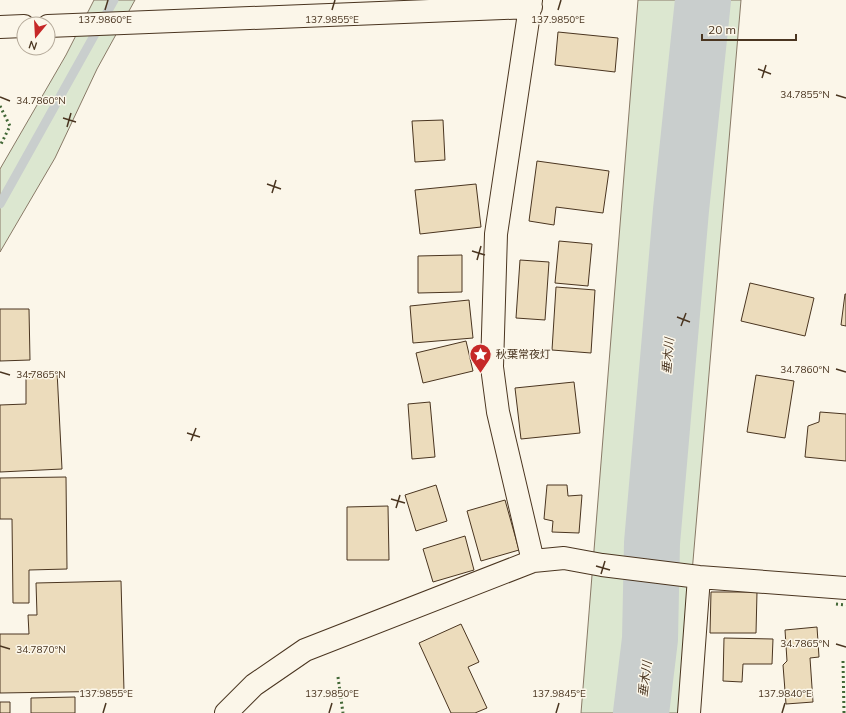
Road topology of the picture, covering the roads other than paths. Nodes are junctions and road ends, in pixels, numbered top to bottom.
1 (531, 3) edge
2 (16, 26) edge
3 (56, 26) edge
4 (0, 27) edge
5 (533, 561) junction
6 (700, 577) junction
7 (846, 588) edge
8 (226, 713) edge
9 (689, 713) edge

1 - 3 street
1 - 5 street
2 - 4 street
5 - 6 street
5 - 8 street
6 - 7 street
6 - 9 street

